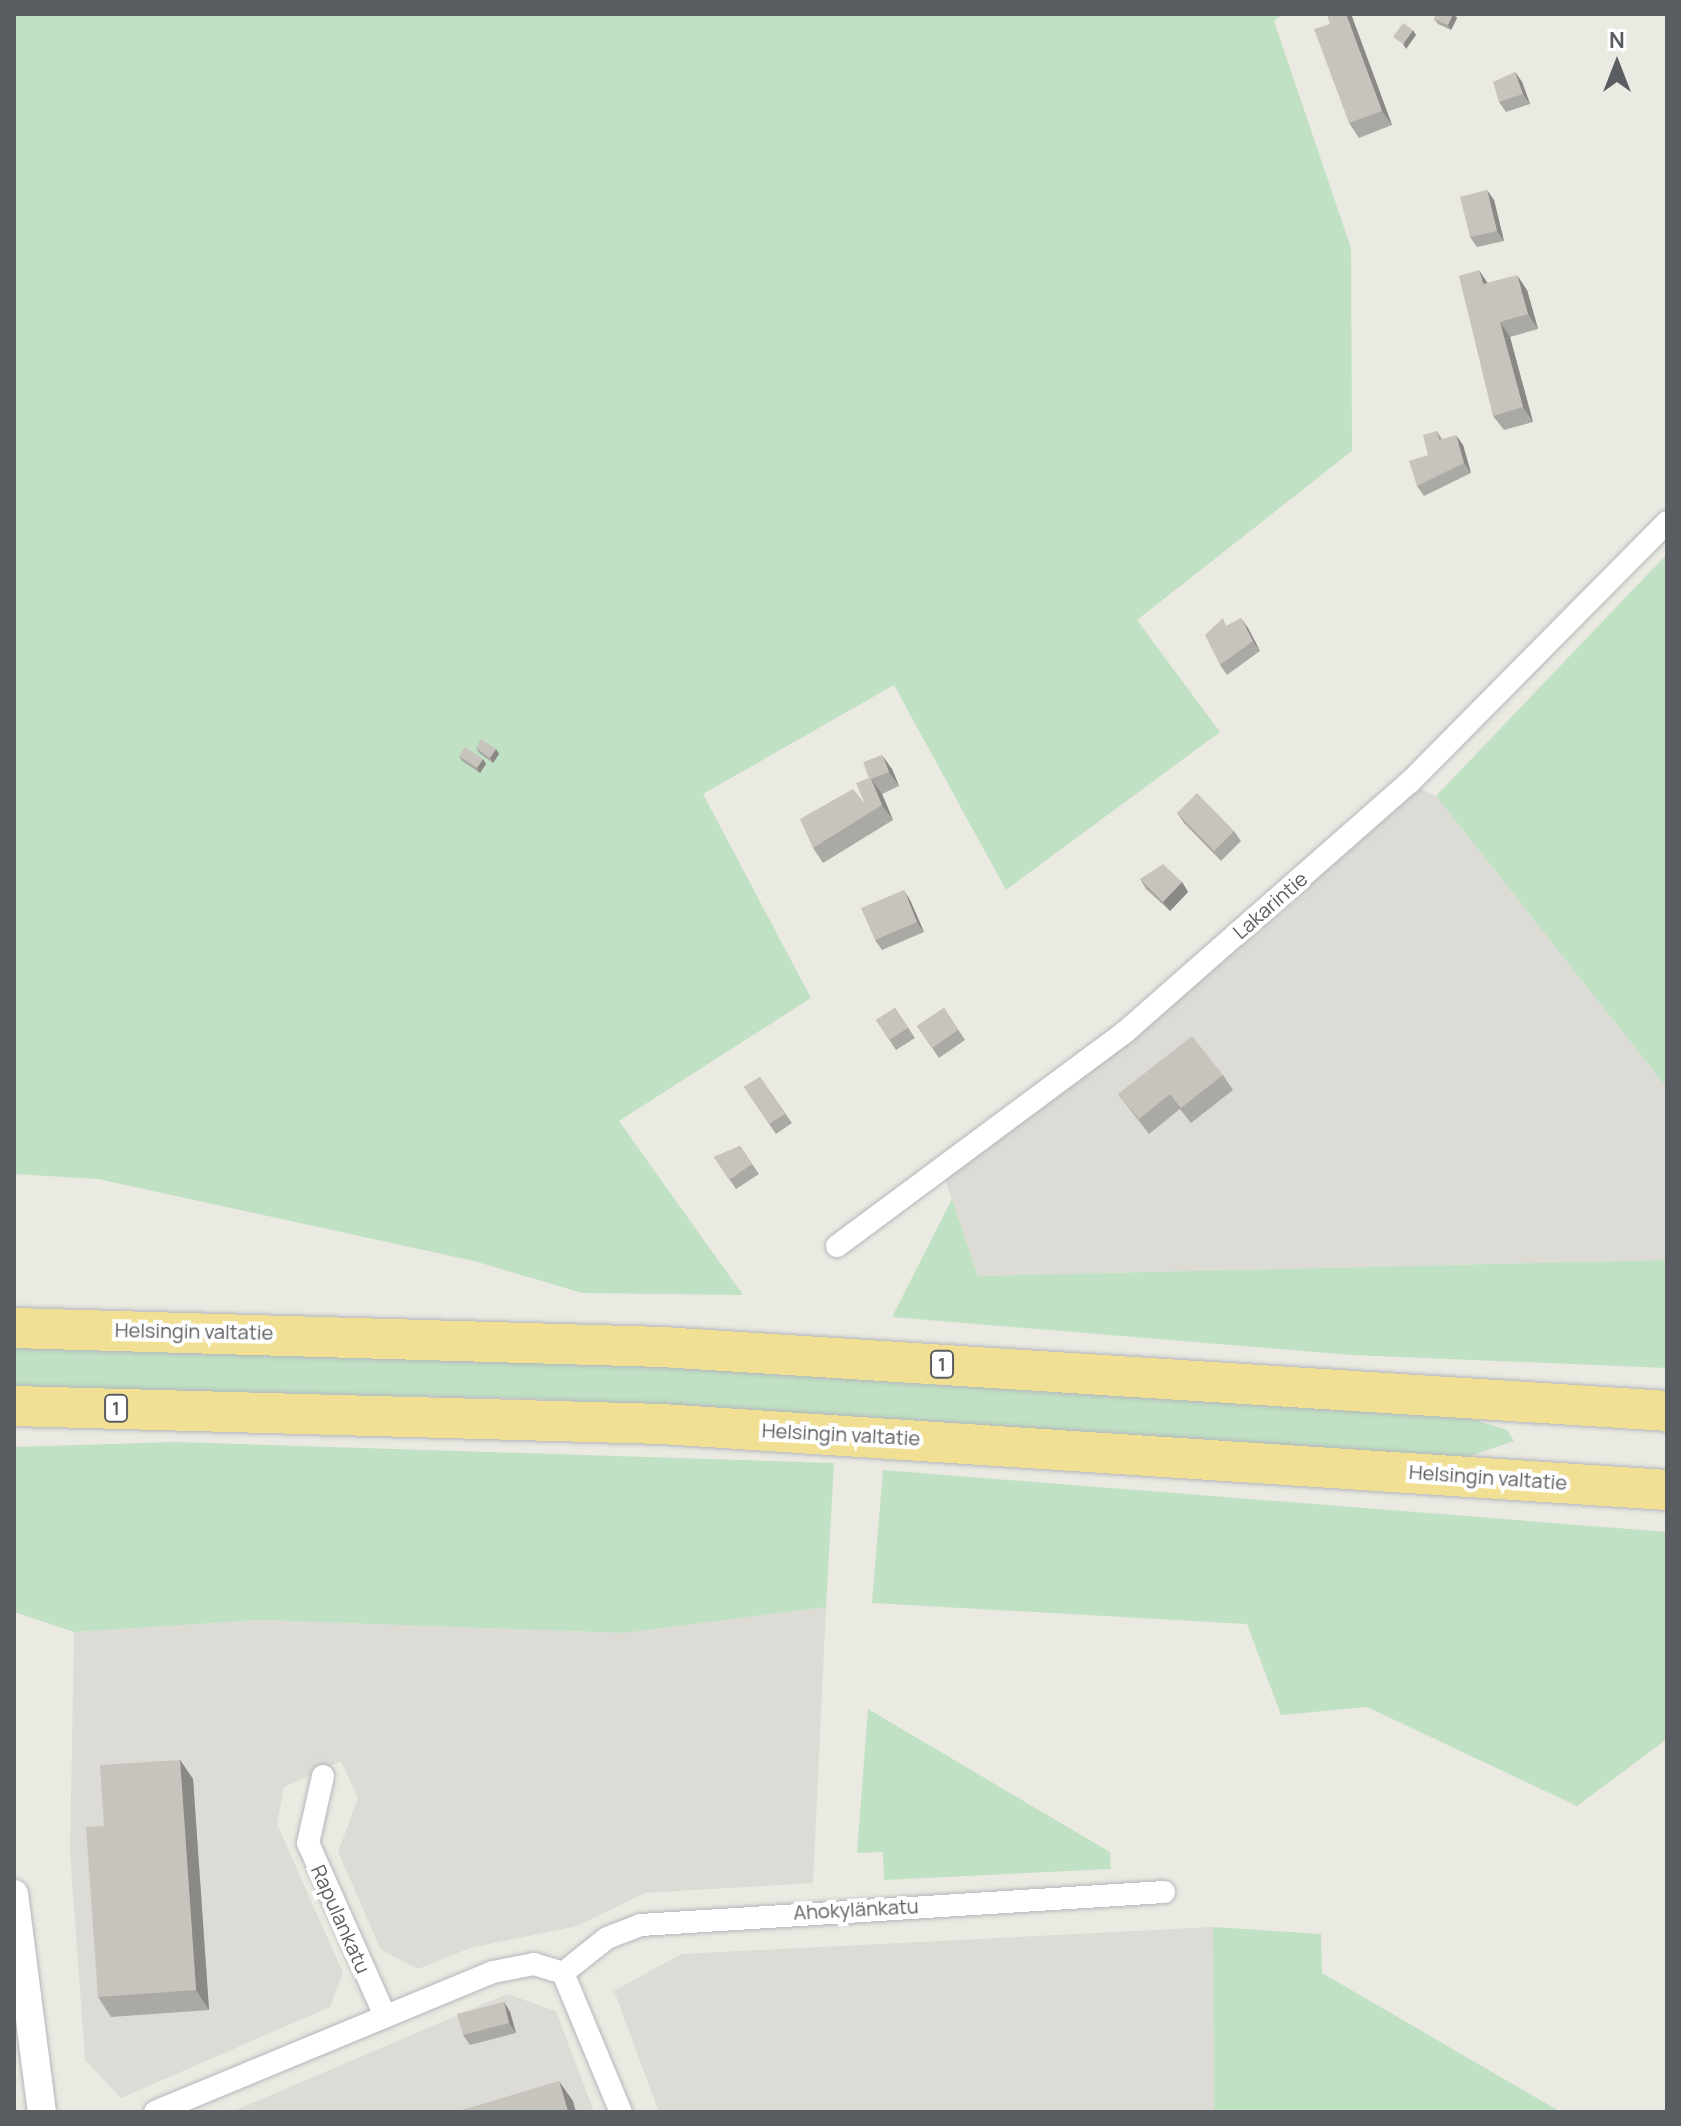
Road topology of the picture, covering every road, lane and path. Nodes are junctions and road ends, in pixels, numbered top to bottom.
1 (1667, 522) edge
2 (837, 1246) dead end
3 (14, 1328) edge
4 (14, 1406) edge
5 (1667, 1411) edge
6 (1667, 1490) edge
7 (323, 1776) dead end
8 (1164, 1892) dead end
9 (14, 1894) edge
10 (563, 1973) junction
11 (384, 2014) junction
12 (42, 2112) edge
13 (155, 2112) edge
14 (621, 2112) edge

1 - 2 street, Lakarintie
3 - 5 highway, Helsingin valtatie / 1
4 - 6 highway, Helsingin valtatie / 1
7 - 11 street, Rapulankatu
8 - 10 street, Ahokylänkatu
9 - 12 street
10 - 11 street
10 - 14 street
11 - 13 street

